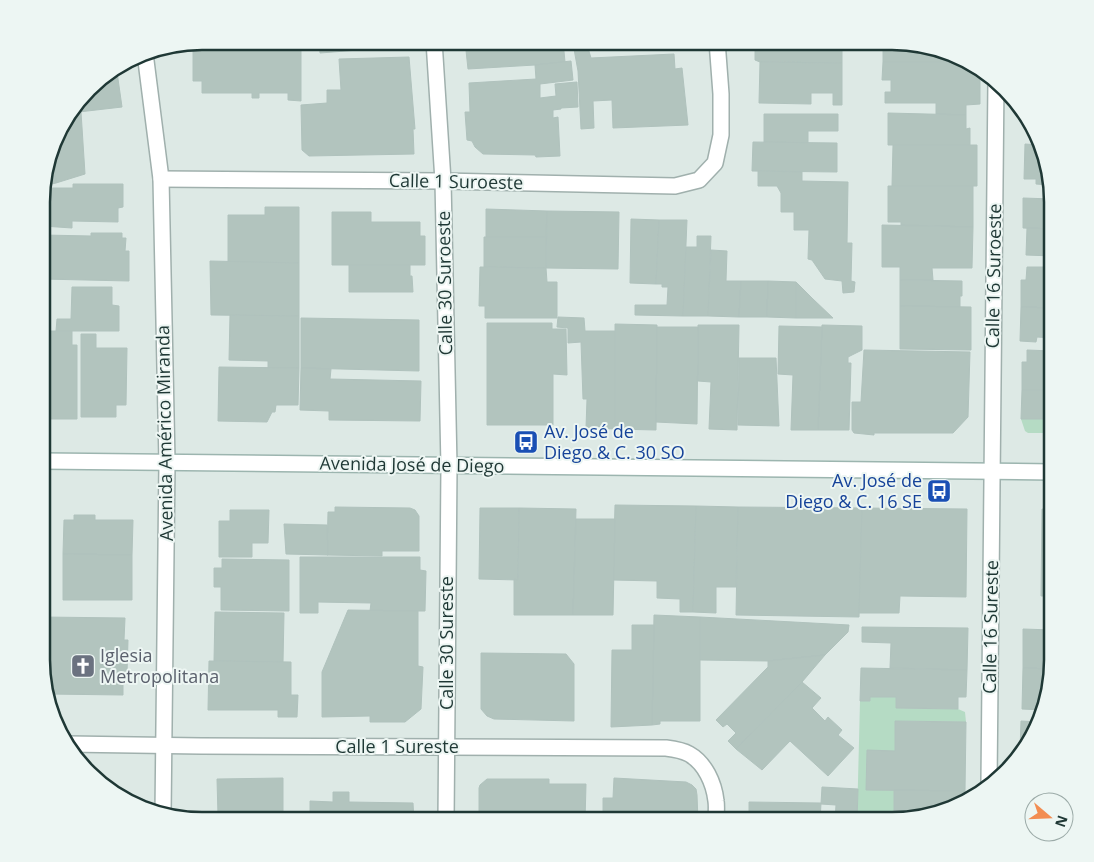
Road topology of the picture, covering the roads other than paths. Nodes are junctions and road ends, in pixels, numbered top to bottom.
1 (435, 50) edge
2 (718, 50) edge
3 (147, 61) edge
4 (996, 92) edge
5 (161, 179) junction
6 (442, 182) junction
7 (50, 461) edge
8 (167, 462) junction
9 (448, 466) junction
10 (992, 472) junction
11 (1044, 472) edge
12 (76, 744) edge
13 (164, 746) junction
14 (446, 747) junction
15 (989, 776) edge
16 (163, 807) edge
17 (446, 812) edge
18 (716, 812) edge

1 - 6 street, Calle 30 Suroeste
2 - 6 street, Calle 1 Suroeste
3 - 5 street, Avenida Américo Miranda
4 - 10 street, Calle 16 Suroeste
5 - 6 street, Calle 1 Suroeste
5 - 8 street, Avenida Américo Miranda
6 - 9 street, Calle 30 Suroeste
7 - 8 street, Avenida José de Diego
8 - 9 street, Avenida José de Diego
8 - 13 street, Avenida Américo Miranda
9 - 10 street, Avenida José de Diego
9 - 14 street, Calle 30 Sureste
10 - 11 street, Avenida José de Diego
10 - 15 street, Calle 16 Sureste
12 - 13 street, Calle 1 Sureste
13 - 14 street, Calle 1 Sureste
13 - 16 street, Avenida Américo Miranda
14 - 17 street, Calle 30 Sureste
14 - 18 street, Calle 1 Sureste

